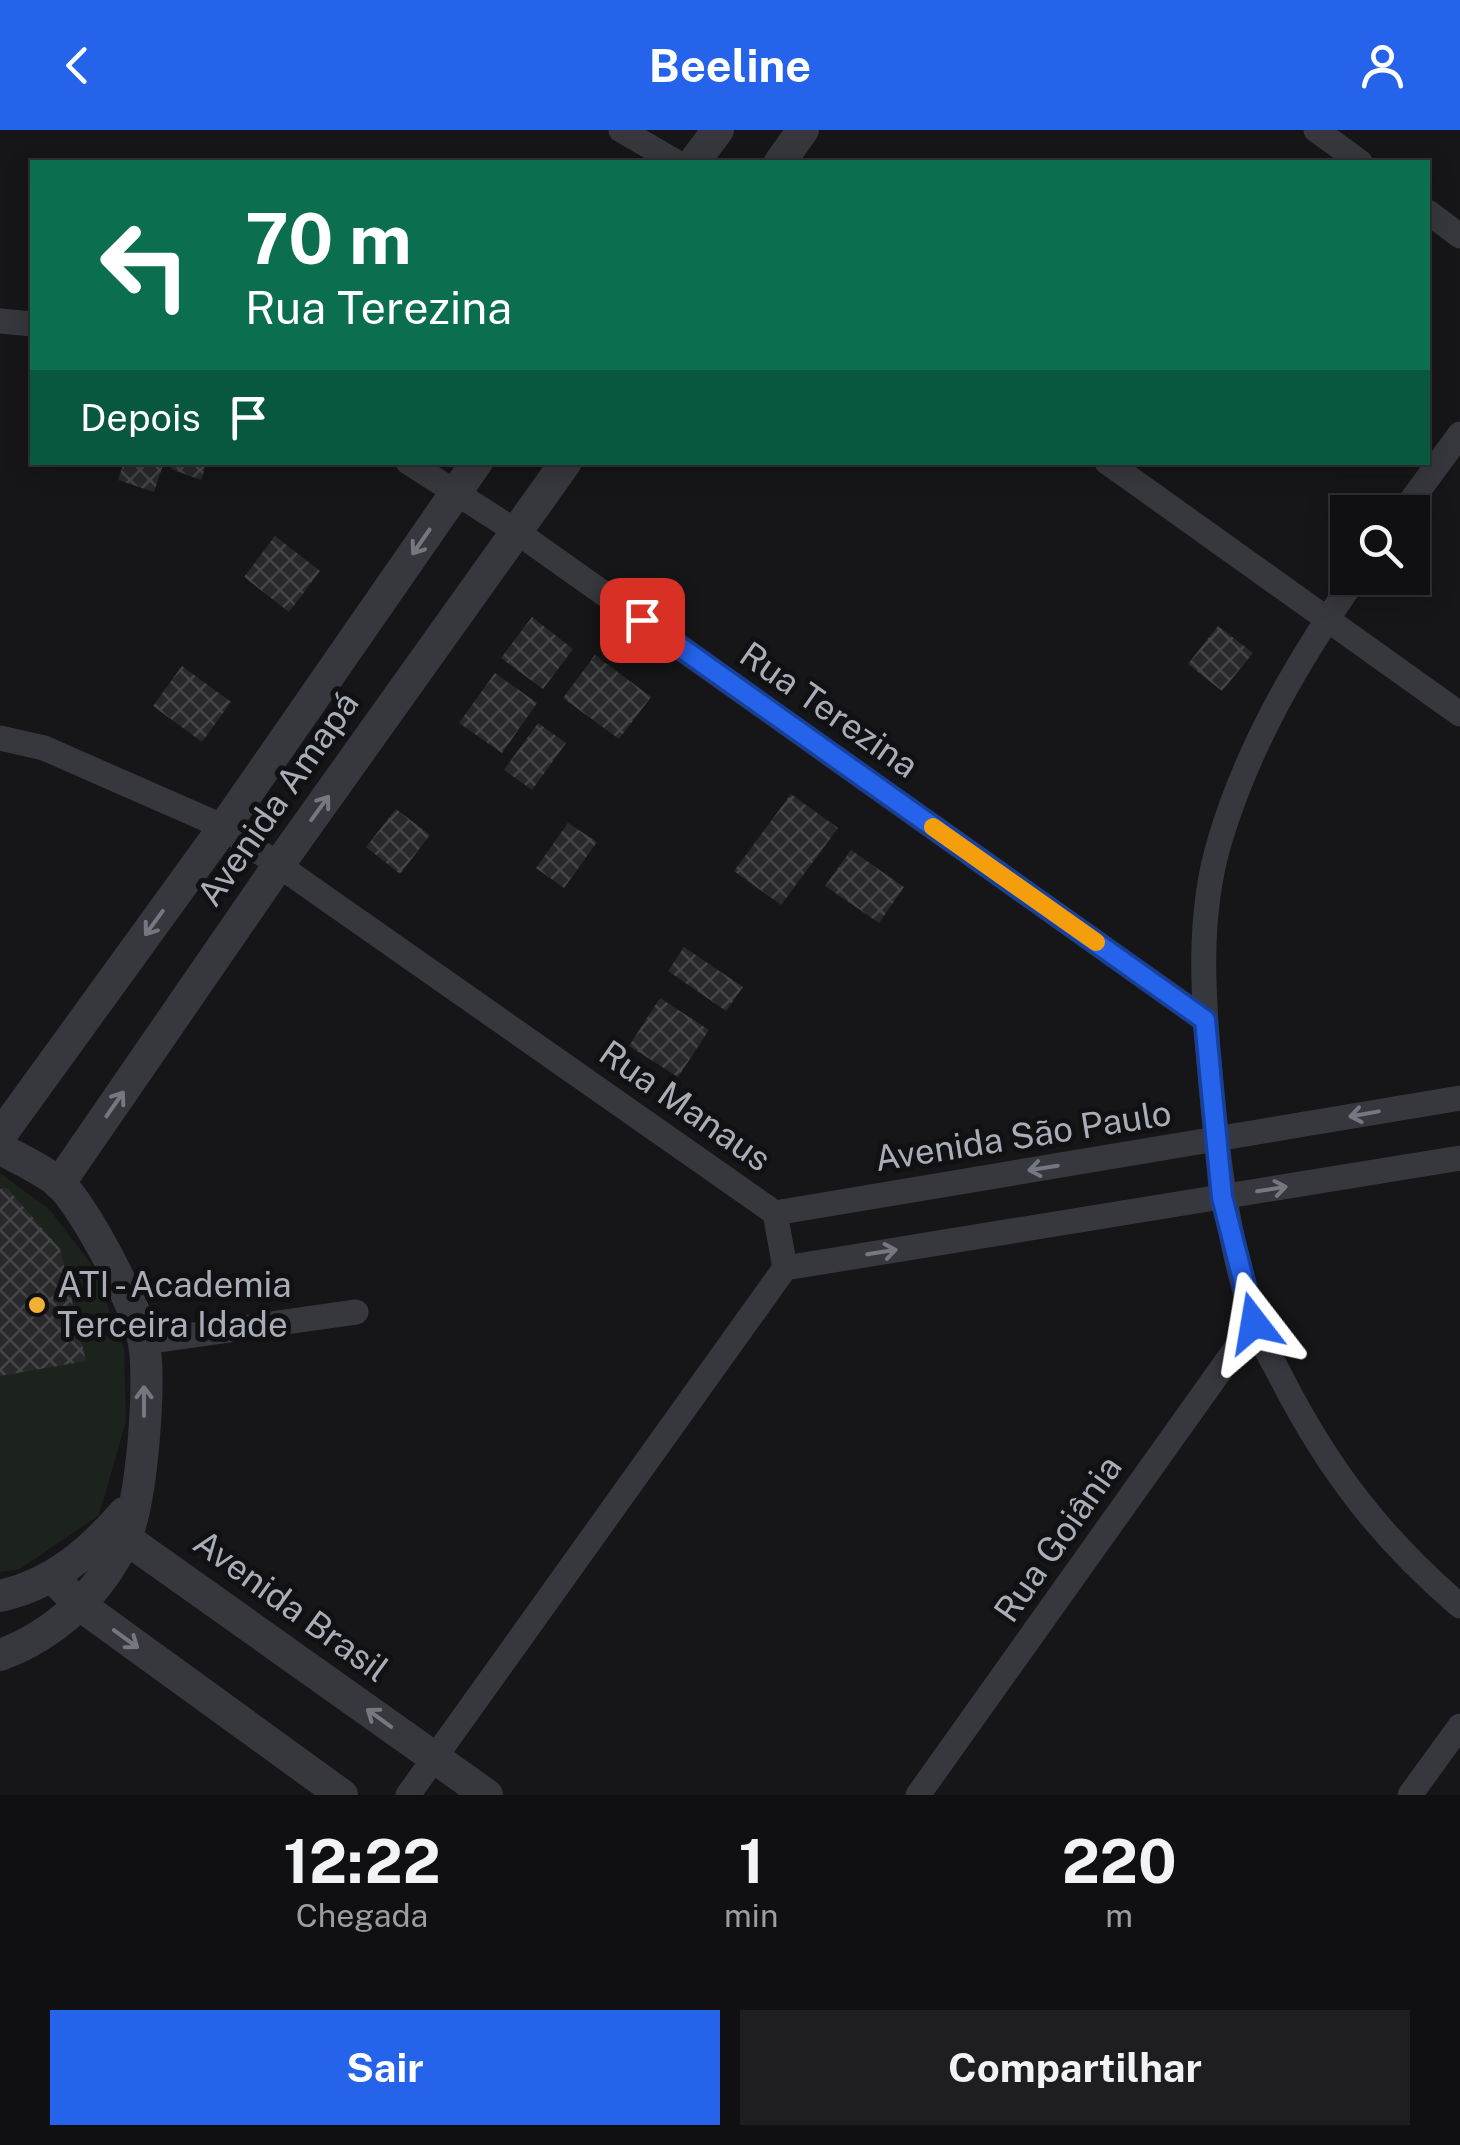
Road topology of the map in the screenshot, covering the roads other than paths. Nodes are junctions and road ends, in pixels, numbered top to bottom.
1 (622, 130) edge
2 (718, 130) edge
3 (803, 130) edge
4 (1316, 130) edge
5 (673, 160) edge
6 (696, 160) edge
7 (781, 160) edge
8 (1357, 160) edge
9 (1430, 214) edge
10 (1460, 236) edge
11 (0, 321) edge
12 (30, 324) edge
13 (1460, 434) edge
14 (413, 465) edge
15 (475, 465) edge
16 (564, 465) edge
17 (1110, 465) edge
18 (457, 490) junction
19 (1415, 495) edge
20 (517, 532) junction
21 (1343, 595) edge
22 (1327, 618) junction
23 (1460, 714) edge
24 (0, 738) edge
25 (224, 827) junction
26 (280, 863) junction
27 (1205, 1020) junction
28 (1460, 1098) edge
29 (0, 1136) edge
30 (1216, 1139) junction
31 (0, 1148) edge
32 (1460, 1158) edge
33 (59, 1184) junction
34 (1222, 1197) junction
35 (775, 1213) junction
36 (786, 1268) junction
37 (356, 1312) dead end
38 (1254, 1323) junction
39 (144, 1342) junction
40 (119, 1532) junction
41 (52, 1577) junction
42 (0, 1596) edge
43 (80, 1606) junction
44 (1460, 1606) edge
45 (0, 1655) edge
46 (1460, 1726) edge
47 (435, 1758) junction
48 (342, 1795) edge
49 (408, 1795) edge
50 (488, 1795) edge
51 (918, 1795) edge
52 (1410, 1795) edge

1 - 5 street
2 - 6 street
3 - 7 street
4 - 8 street
9 - 10 street
11 - 12 street
13 - 19 street
14 - 18 street, Rua Terezina
15 - 18 street, Avenida Amapá
16 - 20 street, Avenida Amapá
17 - 22 street
18 - 20 street, Rua Terezina
18 -> 25 street, Avenida Amapá
26 -> 20 street, Avenida Amapá
20 - 27 street, Rua Terezina
21 - 22 street
22 - 23 street
22 - 27 street
24 - 25 street, Rua Manaus
25 - 26 street, Rua Manaus
25 -> 29 street, Avenida Amapá
33 -> 26 street, Avenida Amapá
26 - 35 street, Rua Manaus
27 - 30 street
28 -> 30 street, Avenida São Paulo
30 - 34 street
30 -> 35 street, Avenida São Paulo
31 - 33 street
34 -> 32 street
33 - 39 street
36 -> 34 street
34 - 38 street
35 - 36 street, Rua Manaus
36 - 47 street
37 - 39 street
38 - 44 street
38 - 51 street, Rua Goiânia
40 -> 39 street
40 - 41 street
40 - 43 street
47 -> 40 street, Avenida Brasil
41 - 42 street
41 - 43 street
43 - 45 street
43 -> 48 street
46 - 52 street
47 - 49 street
47 - 50 street, Avenida Brasil

